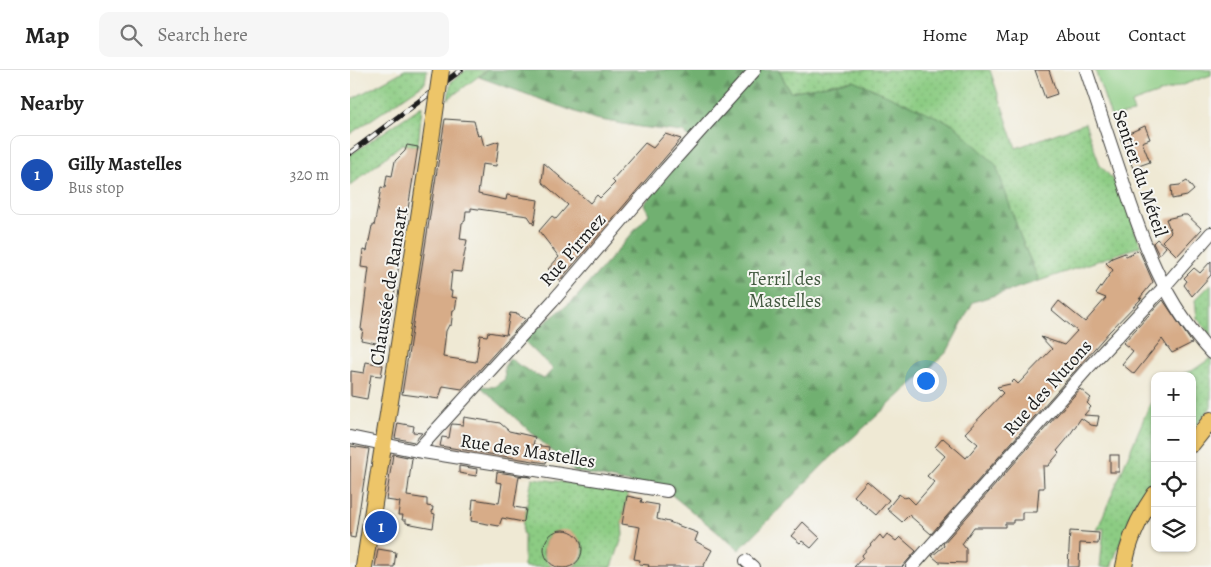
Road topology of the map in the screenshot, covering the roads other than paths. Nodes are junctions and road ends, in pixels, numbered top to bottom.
1 (441, 70) edge
2 (755, 70) edge
3 (1086, 70) edge
4 (1211, 233) edge
5 (1164, 287) junction
6 (1211, 353) edge
7 (1211, 420) edge
8 (350, 437) edge
9 (1196, 439) edge
10 (383, 443) junction
11 (417, 451) junction
12 (667, 491) dead end
13 (1151, 500) edge
14 (364, 567) edge
15 (912, 567) edge
16 (1124, 567) edge

1 - 10 main road, Chaussée de Ransart, bridge
2 - 11 street, Rue Pirmez
3 - 5 street, Sentier du Méteil
4 - 5 street, Rue des Nutons
5 - 6 street, Sentier du Méteil
5 - 15 street, Rue des Nutons
7 - 9 main road
8 - 10 street, Rue des Mastelles
10 - 11 street, Rue des Mastelles
10 - 14 main road, Chaussée de Ransart
11 - 12 street, Rue des Mastelles
13 - 16 main road

